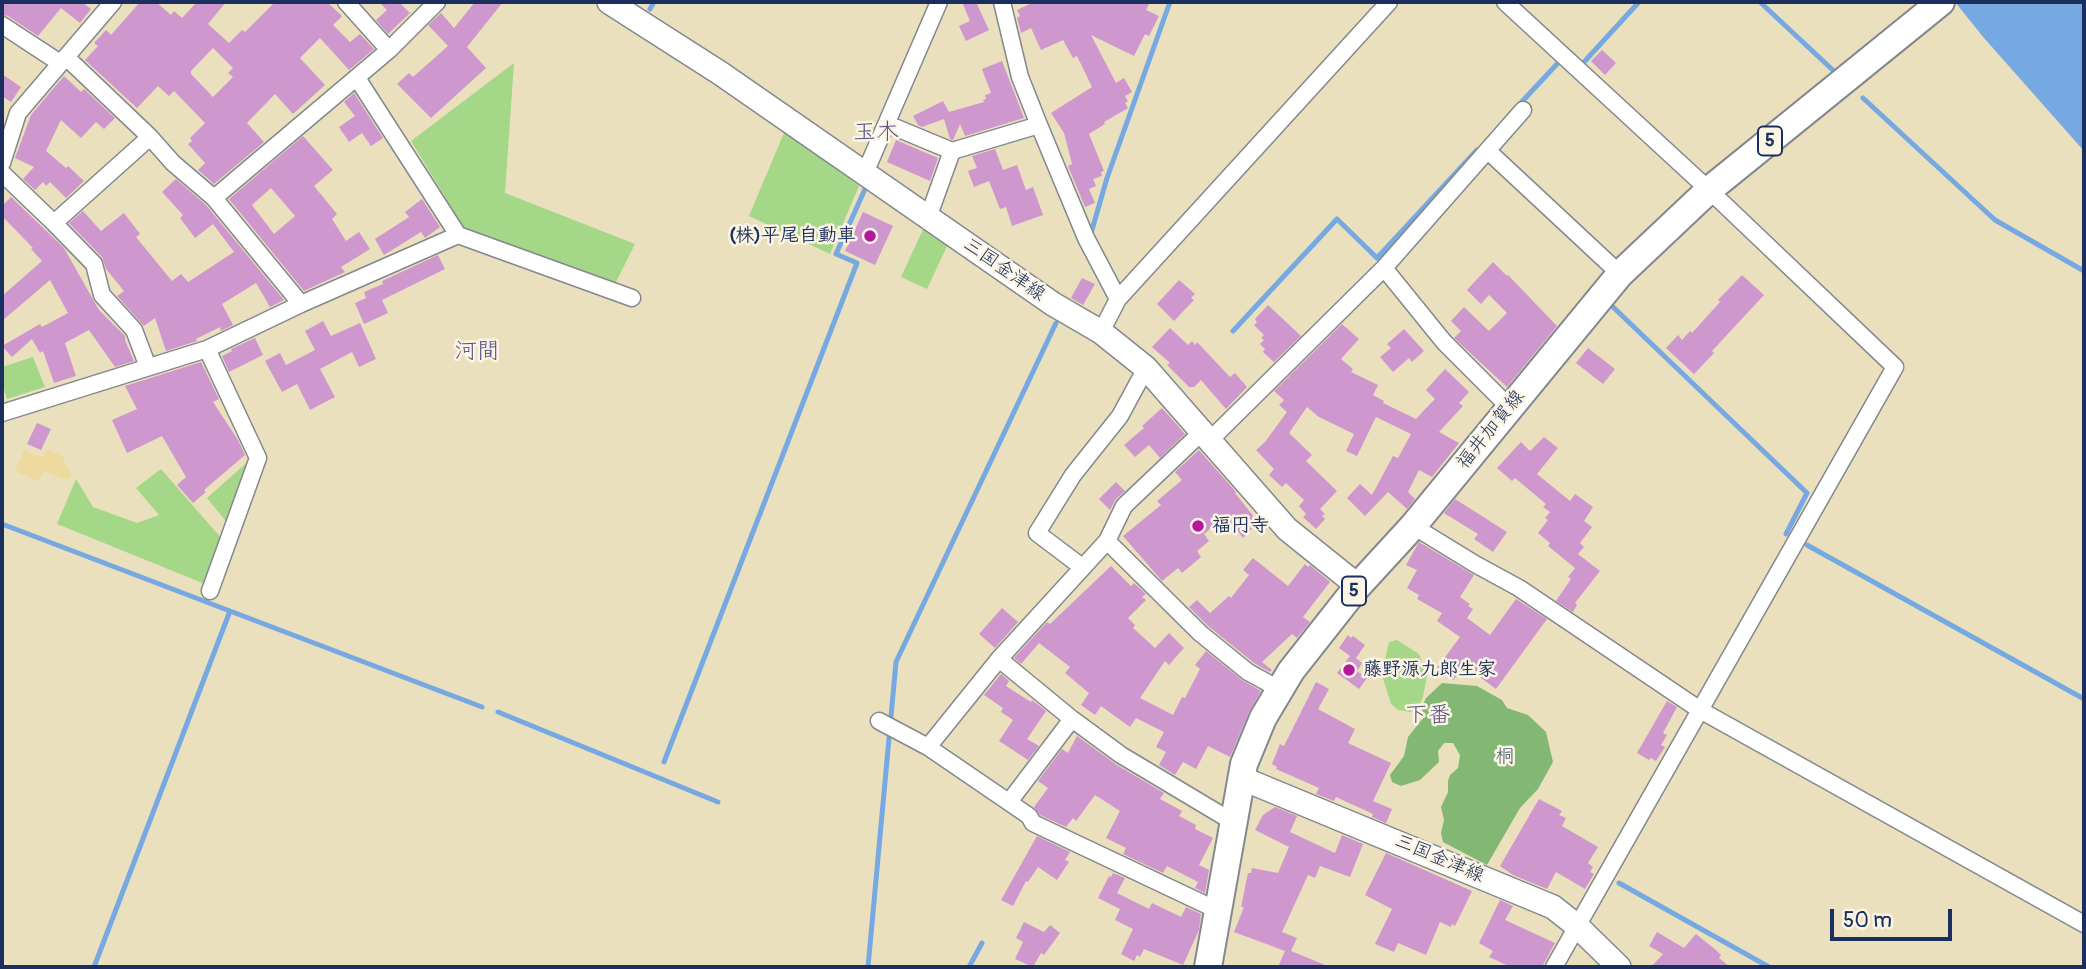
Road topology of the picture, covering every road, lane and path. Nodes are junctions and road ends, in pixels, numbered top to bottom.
1 (113, 2) edge
2 (346, 2) edge
3 (437, 2) edge
4 (609, 2) edge
5 (939, 2) edge
6 (1389, 2) edge
7 (1505, 2) edge
8 (1007, 4) edge
9 (1934, 8) edge
10 (2, 25) edge
11 (389, 50) junction
12 (63, 60) junction
13 (357, 78) junction
14 (1524, 110) dead end
15 (887, 124) junction
16 (1038, 125) junction
17 (150, 137) junction
18 (952, 151) junction
19 (1488, 151) junction
20 (2, 163) edge
21 (2, 173) edge
22 (865, 173) junction
23 (1709, 190) junction
24 (214, 198) junction
25 (928, 218) junction
26 (54, 223) junction
27 (457, 235) junction
28 (1384, 268) junction
29 (1620, 274) junction
30 (632, 298) dead end
31 (1118, 299) junction
32 (301, 304) junction
33 (1101, 332) junction
34 (207, 349) junction
35 (148, 368) junction
36 (1146, 368) junction
37 (1510, 408) junction
38 (2, 413) edge
39 (1206, 435) junction
40 (1413, 526) junction
41 (1107, 541) junction
42 (1082, 567) junction
43 (1359, 586) junction
44 (209, 591) dead end
45 (999, 659) junction
46 (1279, 689) junction
47 (1700, 710) junction
48 (1072, 719) junction
49 (879, 721) dead end
50 (928, 747) junction
51 (1241, 778) junction
52 (1009, 802) junction
53 (1233, 822) junction
54 (1219, 911) junction
55 (2084, 924) edge
56 (1577, 926) junction
57 (1208, 967) edge
58 (1554, 967) edge
59 (1619, 967) edge

1 - 12 street
2 - 11 street
3 - 11 street
4 - 22 main road, 三国金津線
5 - 15 street
6 - 31 street
7 - 23 street
8 - 16 street
9 - 23 main road, 福井加賀線 / 5
10 - 12 street
11 - 13 street
12 - 17 street
12 - 20 street
13 - 24 street
13 - 27 street
14 - 19 street
15 - 18 street
15 - 22 street
16 - 18 street
16 - 31 street
17 - 24 street
17 - 26 street
18 - 25 street
19 - 28 street
19 - 29 street
21 - 26 street
22 - 25 main road, 三国金津線
23 - 29 main road, 福井加賀線 / 5
23 - 47 street
24 - 32 street
25 - 33 main road, 三国金津線
26 - 35 street
27 - 30 street
27 - 32 street
28 - 37 street
28 - 39 street
29 - 37 main road, 福井加賀線 / 5
31 - 33 street
32 - 34 street
33 - 36 main road, 三国金津線
34 - 35 street
34 - 44 street
35 - 38 street
36 - 39 main road, 三国金津線
36 - 42 street
37 - 40 main road, 福井加賀線 / 5
39 - 41 street
39 - 43 main road, 三国金津線
40 - 43 main road, 福井加賀線 / 5
40 - 47 street
41 - 42 street
41 - 46 street
42 - 45 street
43 - 46 main road, 福井加賀線 / 5
45 - 48 street
45 - 50 street
46 - 51 main road, 福井加賀線 / 5
47 - 55 street
47 - 56 street
48 - 52 street
48 - 53 street
49 - 50 street
50 - 52 street
51 - 53 main road, 福井加賀線 / 5
51 - 56 main road, 三国金津線
52 - 54 street
53 - 54 main road, 福井加賀線 / 5
54 - 57 main road, 福井加賀線 / 5
56 - 58 street
56 - 59 main road, 三国金津線

